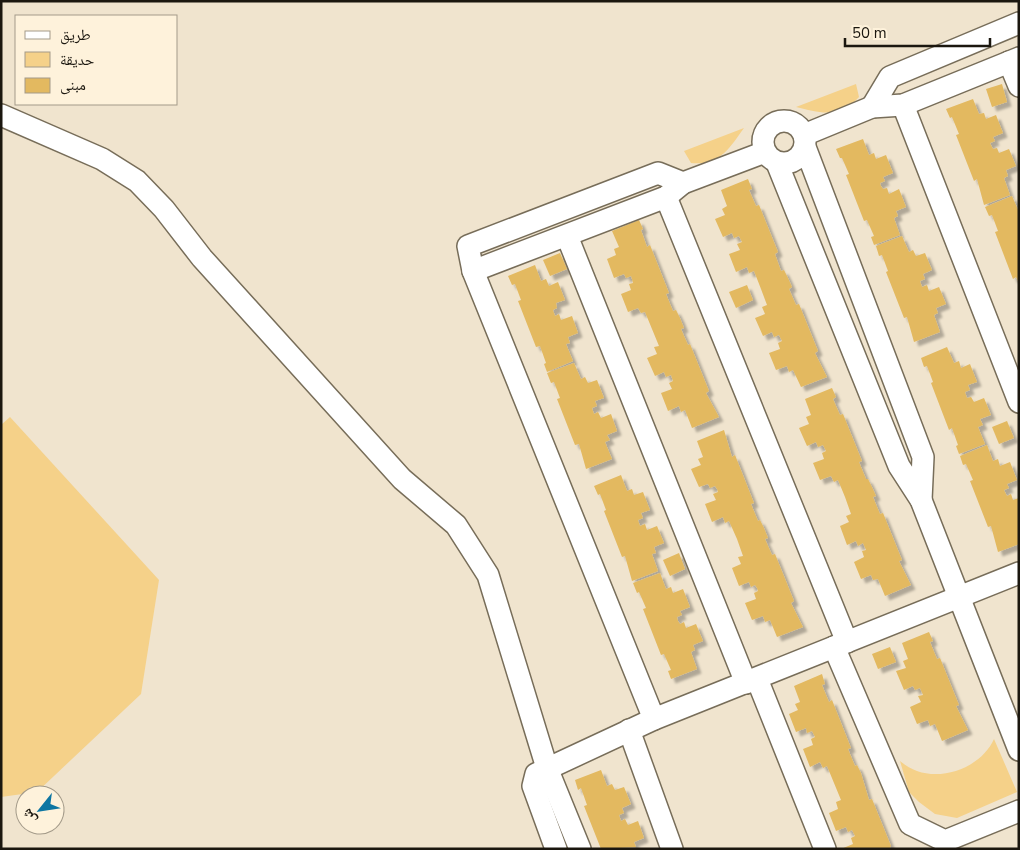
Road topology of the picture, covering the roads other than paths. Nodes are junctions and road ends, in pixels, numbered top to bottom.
1 (1019, 23) edge
2 (990, 37) junction
3 (1009, 62) edge
4 (1019, 86) edge
5 (903, 105) junction
6 (872, 107) junction
7 (1, 115) edge
8 (804, 141) junction
9 (771, 158) junction
10 (683, 183) junction
11 (666, 198) junction
12 (567, 236) junction
13 (473, 271) junction
14 (1019, 402) edge
15 (922, 500) junction
16 (1019, 572) edge
17 (958, 597) junction
18 (841, 645) junction
19 (751, 680) junction
20 (654, 719) junction
21 (629, 730) junction
22 (1019, 750) edge
23 (547, 768) junction
24 (1019, 811) edge
25 (942, 845) edge
26 (556, 849) edge
27 (580, 849) edge
28 (672, 849) edge
29 (826, 849) edge

1 - 2 street
2 - 3 street
2 - 6 street
3 - 4 street
3 - 5 street
5 - 6 street
5 - 14 street
6 - 8 street
7 - 23 street
8 - 9 street
8 - 9 street
8 - 15 street
9 - 10 street
9 - 15 street
10 - 11 street
10 - 13 street
11 - 12 street
11 - 18 street
12 - 13 street
12 - 19 street
13 - 20 street
15 - 17 street
16 - 17 street
17 - 18 street
17 - 22 street
18 - 19 street
18 - 25 street
19 - 20 street
19 - 29 street
20 - 21 street
21 - 23 street
21 - 28 street
23 - 26 street
23 - 27 street
24 - 25 street

